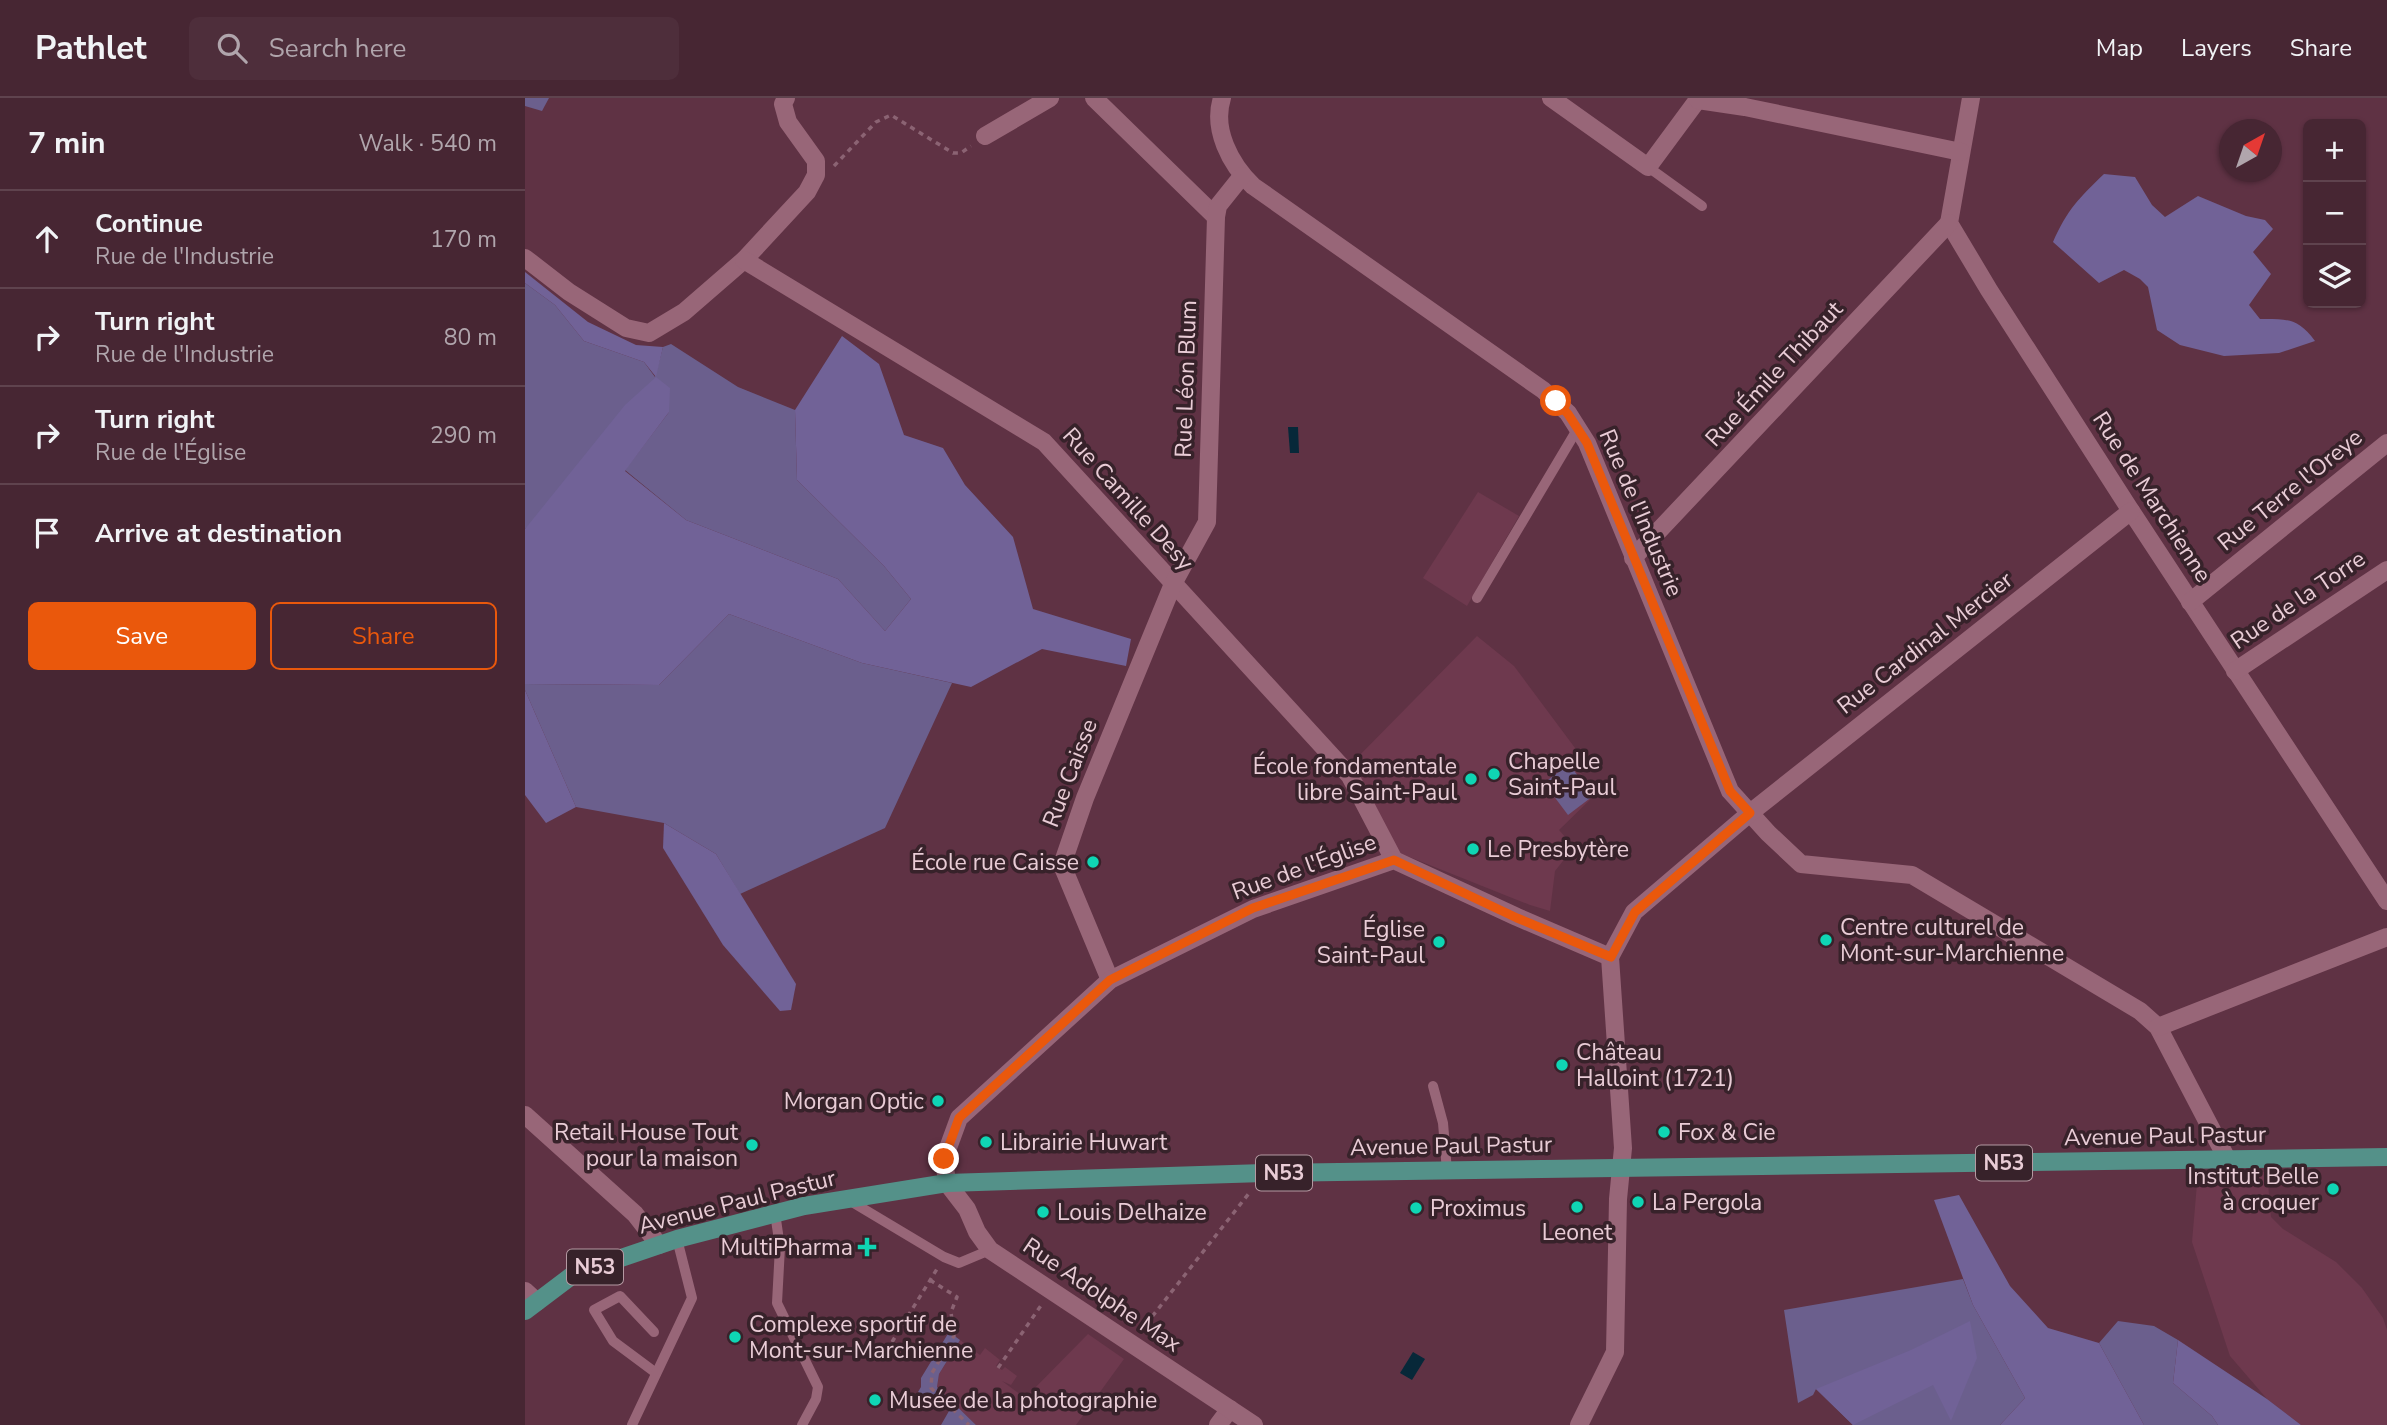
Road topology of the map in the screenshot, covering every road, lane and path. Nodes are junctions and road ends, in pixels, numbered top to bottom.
1 (786, 98) edge
2 (1050, 98) edge
3 (1094, 98) edge
4 (1222, 98) edge
5 (1551, 98) edge
6 (1971, 98) edge
7 (1699, 99) edge
8 (985, 136) dead end
9 (1961, 152) junction
10 (953, 153) dead end
11 (1648, 167) junction
12 (816, 175) junction
13 (1242, 176) junction
14 (1702, 206) dead end
15 (1216, 218) junction
16 (1949, 223) junction
17 (525, 258) edge
18 (744, 260) junction
19 (1578, 428) junction
20 (2387, 443) edge
21 (2131, 511) junction
22 (1633, 558) junction
23 (2387, 570) edge
24 (1173, 584) junction
25 (1477, 598) dead end
26 (2190, 602) junction
27 (2235, 671) junction
28 (1750, 813) junction
29 (1394, 860) junction
30 (2387, 901) edge
31 (2387, 937) edge
32 (1611, 957) junction
33 (1110, 980) junction
34 (2158, 1027) junction
35 (1433, 1086) dead end
36 (525, 1115) edge
37 (2387, 1157) edge
38 (2227, 1159) junction
39 (1621, 1168) junction
40 (1447, 1171) junction
41 (1265, 1174) junction
42 (947, 1183) junction
43 (847, 1199) junction
44 (775, 1213) junction
45 (668, 1242) junction
46 (990, 1250) junction
47 (944, 1257) junction
48 (930, 1280) junction
49 (1051, 1290) junction
50 (529, 1301) edge
51 (654, 1332) dead end
52 (892, 1342) dead end
53 (1132, 1343) junction
54 (998, 1368) dead end
55 (656, 1373) junction
56 (1230, 1409) junction
57 (632, 1425) edge
58 (802, 1425) edge
59 (969, 1425) edge
60 (1218, 1425) edge
61 (1254, 1425) edge
62 (1579, 1425) edge

1 - 12 street
2 - 8 street
3 - 15 street
4 - 13 street, Rue de l'Industrie
5 - 11 street
6 - 9 street
7 - 9 street
7 - 11 street
9 - 16 street
10 - 12 path
11 - 14 lane
12 - 18 street
13 - 15 street, Rue Léon Blum
13 - 19 street, Rue de l'Industrie
15 - 24 street, Rue Léon Blum
16 - 21 street, Rue de Marchienne
16 - 22 street, Rue Émile Thibaut
17 - 18 street
18 - 24 street, Rue Camille Desy
19 - 22 street, Rue de l'Industrie
19 - 25 lane
20 - 26 street, Rue Terre l'Oreye
21 - 26 street, Rue de Marchienne
21 - 28 street, Rue Cardinal Mercier
22 - 28 street, Rue de l'Industrie
23 - 27 street, Rue de la Torre
24 - 29 street, Rue Camille Desy
24 - 33 street, Rue Caisse
26 - 27 street, Rue de Marchienne
27 - 30 street, Rue de Marchienne
28 - 32 street
28 - 34 street, Rue de l'Industrie
29 - 32 street, Rue de l'Église
29 - 33 street, Rue de l'Église
31 - 34 street
32 - 39 street
33 - 42 street, Rue de l'Église
34 - 38 street
35 - 40 lane
36 - 45 street
37 - 38 main road, Avenue Paul Pastur / N53
38 - 39 main road, Avenue Paul Pastur / N53
39 - 40 main road, Avenue Paul Pastur / N53
39 - 62 street
40 - 41 main road, Avenue Paul Pastur / N53
41 - 42 main road, Avenue Paul Pastur / N53
41 - 53 path
42 - 43 main road, Avenue Paul Pastur / N53
42 - 46 street, Rue Adolphe Max
43 - 44 main road, Avenue Paul Pastur / N53
43 - 47 lane
44 - 45 main road, Avenue Paul Pastur / N53
44 - 58 lane
45 - 50 main road, Avenue Paul Pastur / N53
45 - 55 lane
46 - 47 lane
46 - 49 street, Rue Adolphe Max
47 - 48 path
48 - 52 path
48 - 59 path
49 - 53 street, Rue Adolphe Max
49 - 54 path
51 - 55 lane
53 - 56 street, Rue Adolphe Max
55 - 57 lane
56 - 60 street
56 - 61 street, Rue Adolphe Max

